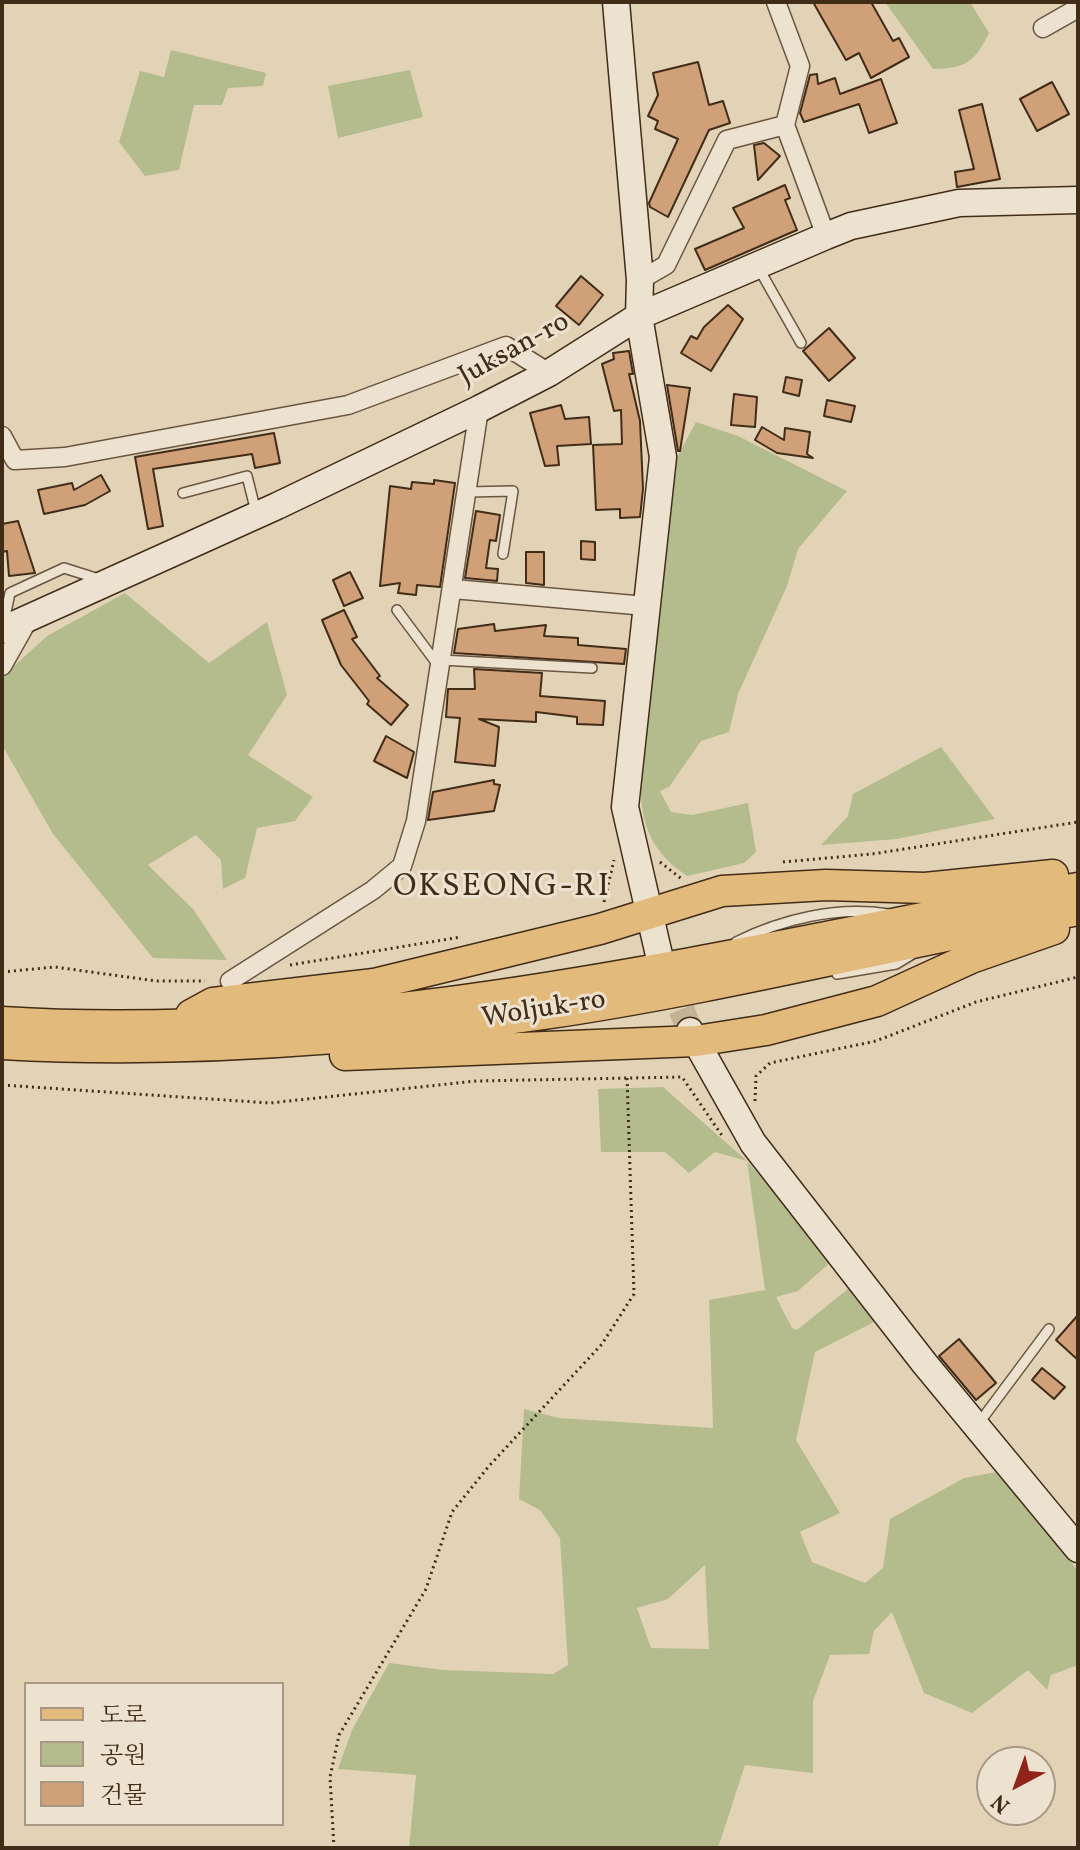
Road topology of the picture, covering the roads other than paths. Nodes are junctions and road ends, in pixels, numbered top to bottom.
1 (616, 2) edge
2 (776, 2) edge
3 (1078, 8) edge
4 (1043, 28) dead end
5 (785, 125) junction
6 (1078, 200) edge
7 (826, 236) junction
8 (758, 267) junction
9 (640, 280) junction
10 (639, 316) junction
11 (801, 343) dead end
12 (549, 373) junction
13 (479, 409) junction
14 (2, 436) edge
15 (467, 492) junction
16 (183, 493) dead end
17 (257, 516) junction
18 (503, 554) dead end
19 (109, 582) junction
20 (453, 589) junction
21 (646, 606) junction
22 (397, 610) dead end
23 (29, 618) junction
24 (2, 630) edge
25 (440, 664) junction
26 (2, 666) edge
27 (592, 668) dead end
28 (1078, 877) edge
29 (1078, 888) edge
30 (1078, 910) edge
31 (651, 912) junction
32 (1078, 923) edge
33 (948, 934) junction
34 (659, 955) tunnel mouth
35 (754, 974) junction
36 (829, 975) dead end
37 (815, 977) dead end
38 (230, 981) road end
39 (2, 1022) edge
40 (173, 1025) junction
41 (693, 1036) junction
42 (298, 1042) junction
43 (2, 1044) edge
44 (1049, 1329) dead end
45 (977, 1425) junction
46 (1078, 1549) edge

1 - 9 street
2 - 5 street
3 - 4 street
5 - 7 street
5 - 9 street
6 - 7 street, Juksan-ro
7 - 8 street, Juksan-ro
8 - 10 street, Juksan-ro
8 - 11 lane
9 - 10 street
10 - 12 street, Juksan-ro
10 - 21 street
12 - 13 street, Juksan-ro
12 - 14 street
13 - 15 street
13 - 17 street, Juksan-ro
15 - 18 lane
15 - 20 street
16 - 17 lane
17 - 19 street, Juksan-ro
19 - 23 street, Juksan-ro
19 - 24 lane
20 - 21 street
20 - 25 street
21 - 31 street
22 - 25 lane
23 - 24 street, Juksan-ro
23 - 26 street
25 - 27 lane
25 - 38 street
28 - 31 main road
29 - 40 main road, Woljuk-ro
30 - 33 main road, Woljuk-ro
31 - 34 street
31 - 40 main road
32 - 41 main road
33 - 35 main road, Woljuk-ro
33 - 36 lane
35 - 37 lane
35 - 42 main road, Woljuk-ro
39 - 40 main road, Woljuk-ro
41 - 42 main road
41 - 45 street
42 - 43 main road, Woljuk-ro
44 - 45 lane
45 - 46 street

